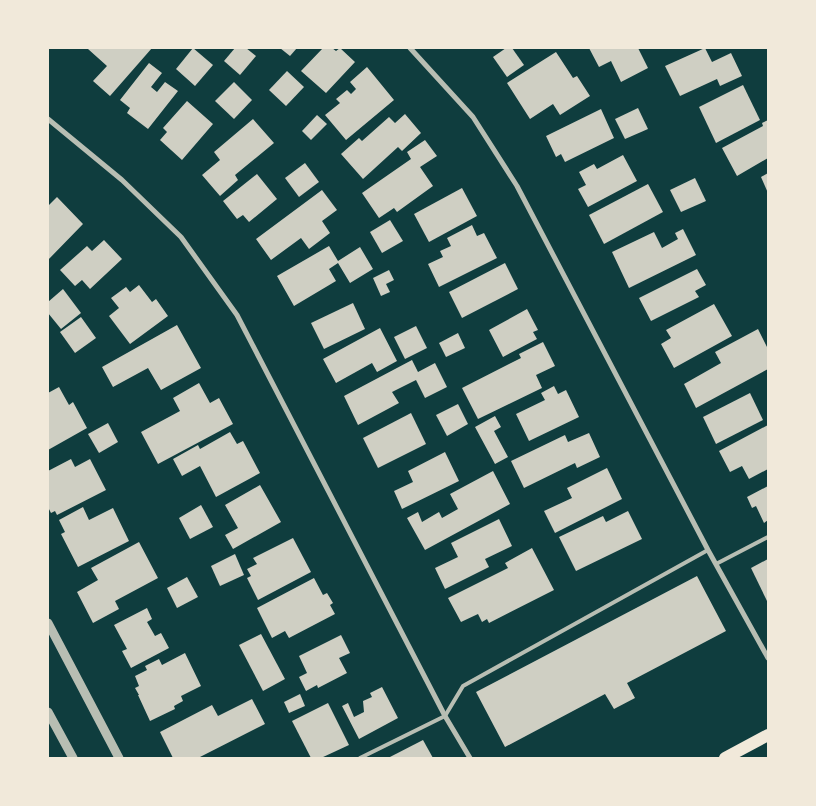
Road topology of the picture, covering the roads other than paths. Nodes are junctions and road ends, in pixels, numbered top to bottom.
1 (410, 48) edge
2 (48, 119) edge
3 (768, 537) edge
4 (708, 550) junction
5 (716, 564) junction
6 (48, 623) edge
7 (768, 658) edge
8 (48, 712) edge
9 (445, 716) junction
10 (768, 735) edge
11 (73, 758) edge
12 (119, 758) edge
13 (360, 758) edge
14 (470, 758) edge
15 (725, 758) edge

1 - 4 street
2 - 9 street
3 - 5 lane
4 - 5 street
4 - 9 lane
5 - 7 street
6 - 12 street
8 - 11 street
9 - 13 lane
9 - 14 street
10 - 15 main road

